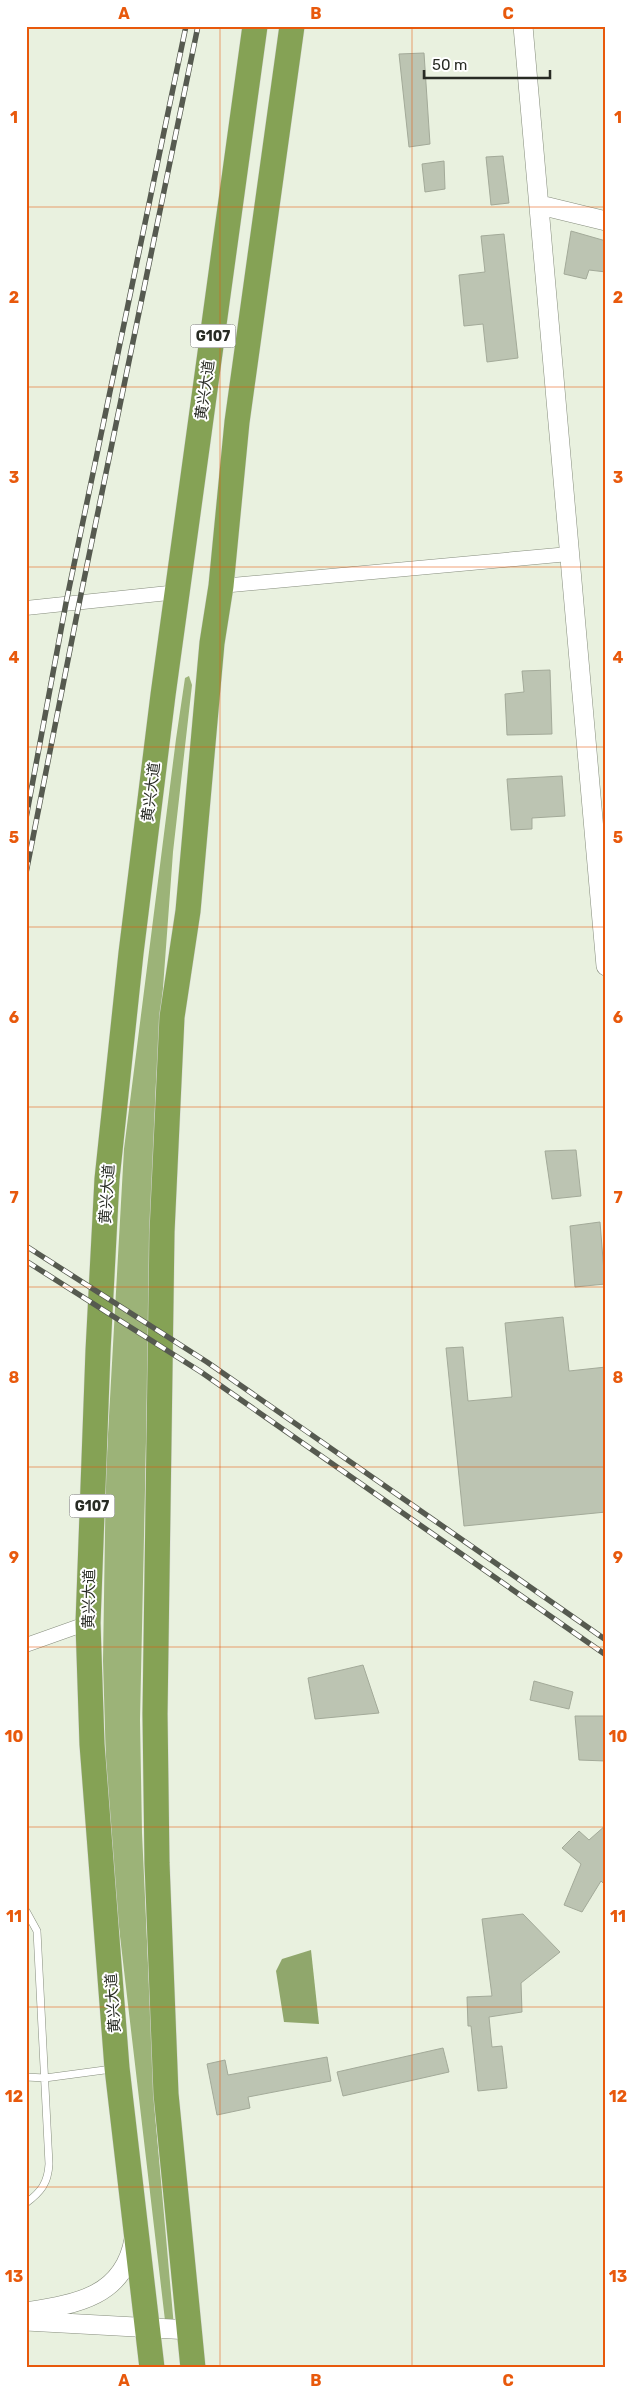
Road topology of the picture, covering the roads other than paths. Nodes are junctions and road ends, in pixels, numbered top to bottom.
1 (255, 26) edge
2 (292, 26) edge
3 (523, 26) edge
4 (540, 205) junction
5 (606, 221) edge
6 (569, 554) junction
7 (221, 586) junction
8 (178, 592) junction
9 (26, 608) edge
10 (606, 966) edge
11 (88, 1623) junction
12 (26, 1645) edge
13 (26, 1911) edge
14 (117, 2068) junction
15 (26, 2076) edge
16 (45, 2078) junction
17 (26, 2204) edge
18 (136, 2233) junction
19 (26, 2312) edge
20 (26, 2321) edge
21 (146, 2328) junction
22 (190, 2330) junction
23 (152, 2368) edge
24 (193, 2368) edge

1 - 8 highway, 黄兴大道 / G107
2 - 7 highway, G107
3 - 4 street
4 - 5 street
4 - 6 street
6 - 7 street
6 - 10 street
7 - 22 highway, G107
8 - 9 street
8 - 11 highway, 黄兴大道 / G107
11 - 12 street
11 - 14 highway, 黄兴大道 / G107
13 - 16 lane
14 - 16 lane
14 - 18 highway, 黄兴大道 / G107
15 - 16 lane
16 - 17 lane
18 - 19 street
18 - 21 highway, 黄兴大道 / G107
20 - 21 street
21 - 22 street
21 - 23 highway, 黄兴大道 / G107
22 - 24 highway, G107

